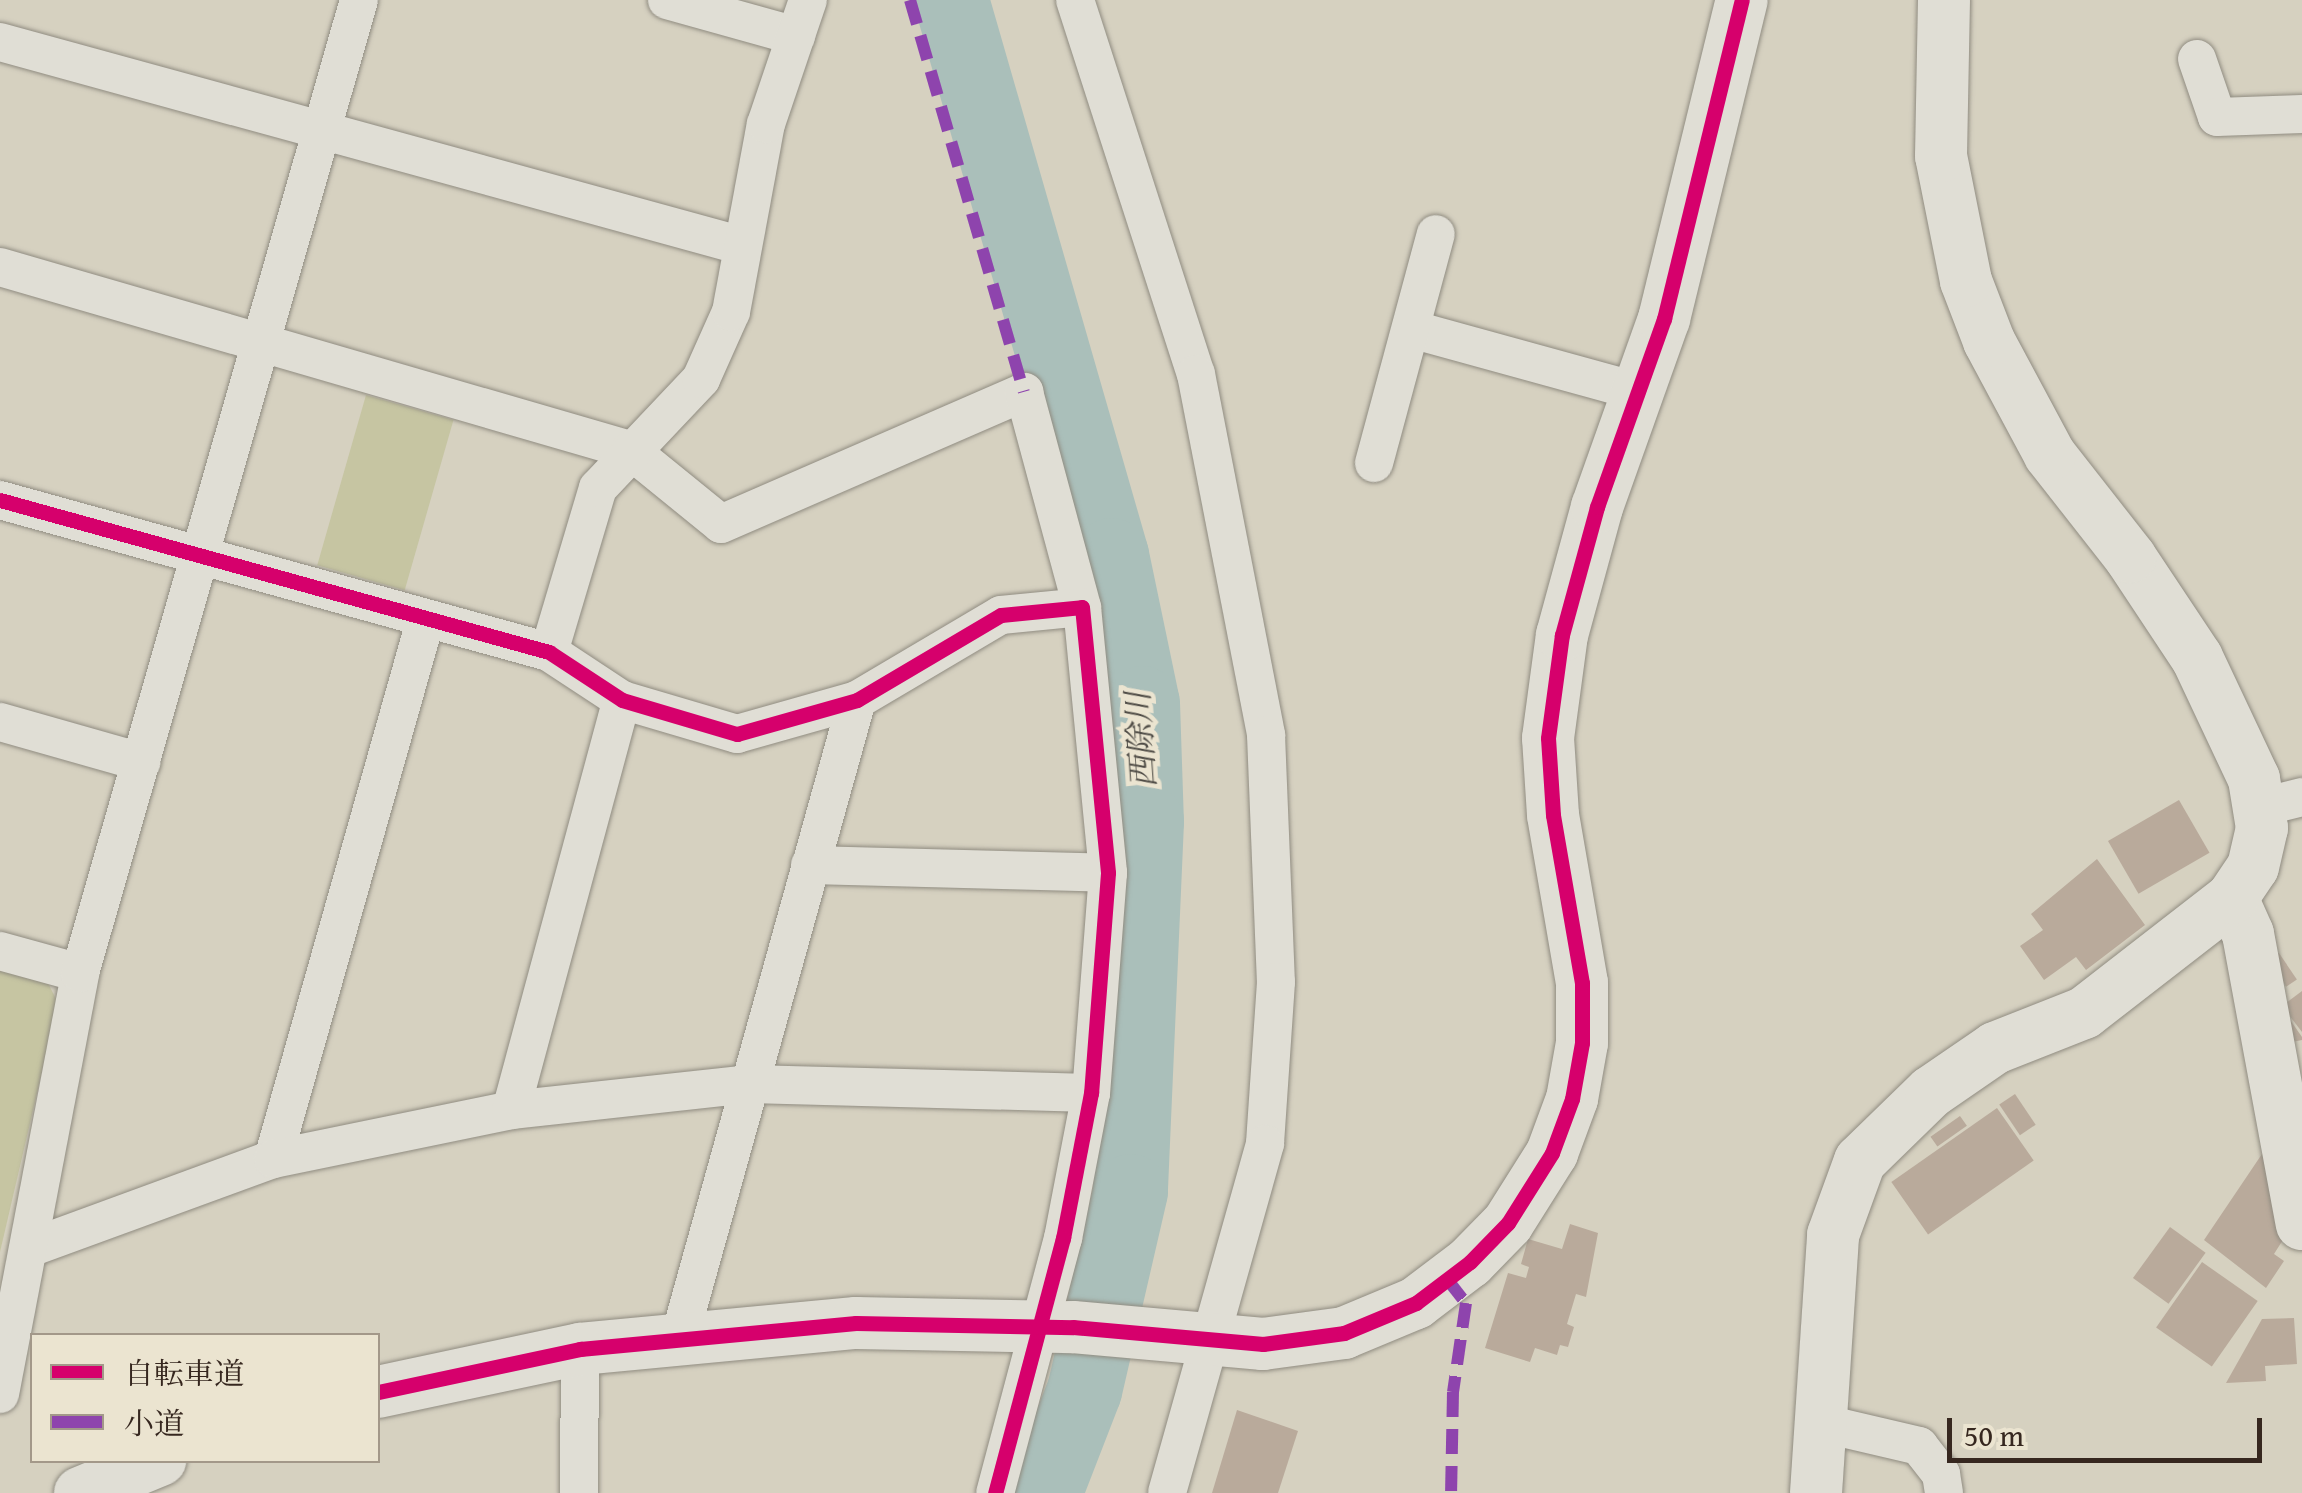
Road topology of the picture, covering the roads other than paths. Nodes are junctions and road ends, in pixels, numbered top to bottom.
1 (358, 0) edge
2 (667, 0) edge
3 (808, 0) edge
4 (1074, 0) edge
5 (1742, 0) edge
6 (1944, 0) edge
7 (796, 36) junction
8 (0, 42) edge
9 (2198, 59) dead end
10 (2302, 114) edge
11 (320, 135) junction
12 (1436, 234) dead end
13 (742, 246) junction
14 (0, 267) edge
15 (1410, 329) junction
16 (261, 341) junction
17 (1638, 392) junction
18 (630, 450) junction
19 (1374, 463) dead end
20 (0, 500) edge
21 (200, 556) junction
22 (1082, 607) junction
23 (426, 618) junction
24 (549, 652) junction
25 (622, 700) junction
26 (857, 700) junction
27 (0, 722) edge
28 (141, 762) junction
29 (2282, 802) edge
30 (810, 865) junction
31 (1108, 873) junction
32 (2232, 898) junction
33 (0, 951) edge
34 (80, 973) junction
35 (749, 1084) junction
36 (1091, 1093) junction
37 (511, 1110) junction
38 (273, 1159) junction
39 (2302, 1224) edge
40 (30, 1248) junction
41 (1053, 1327) junction
42 (680, 1336) junction
43 (1204, 1339) junction
44 (580, 1349) junction
45 (380, 1392) edge
46 (0, 1394) edge
47 (1821, 1424) junction
48 (153, 1463) edge
49 (80, 1493) edge
50 (579, 1493) edge
51 (996, 1493) edge
52 (1167, 1493) edge
53 (1816, 1493) edge
54 (1944, 1493) edge

1 - 11 street
2 - 7 street
3 - 7 street
4 - 43 street
5 - 17 street
6 - 29 street
7 - 13 street
8 - 11 street
9 - 10 street
11 - 13 street
11 - 16 street
12 - 15 street
13 - 18 street
14 - 16 street
15 - 17 street
15 - 19 street
16 - 18 street
16 - 21 street
17 - 43 street
18 - 22 street
18 - 24 street
20 - 21 street
21 - 23 street
21 - 28 street
22 - 26 street
22 - 31 street
23 - 24 street
23 - 38 street
24 - 25 street
25 - 26 street
25 - 37 street
26 - 30 street
27 - 28 street
28 - 34 street
29 - 32 street
30 - 31 street
30 - 35 street
31 - 36 street
32 - 39 street
32 - 47 street
33 - 34 street
34 - 40 street
35 - 36 street
35 - 37 street
35 - 42 street
36 - 41 street
37 - 38 street
38 - 40 street
40 - 46 street
41 - 42 street
41 - 43 street
41 - 51 street
42 - 44 street
43 - 52 street
44 - 45 street
44 - 50 street
47 - 53 street
47 - 54 street
48 - 49 street

